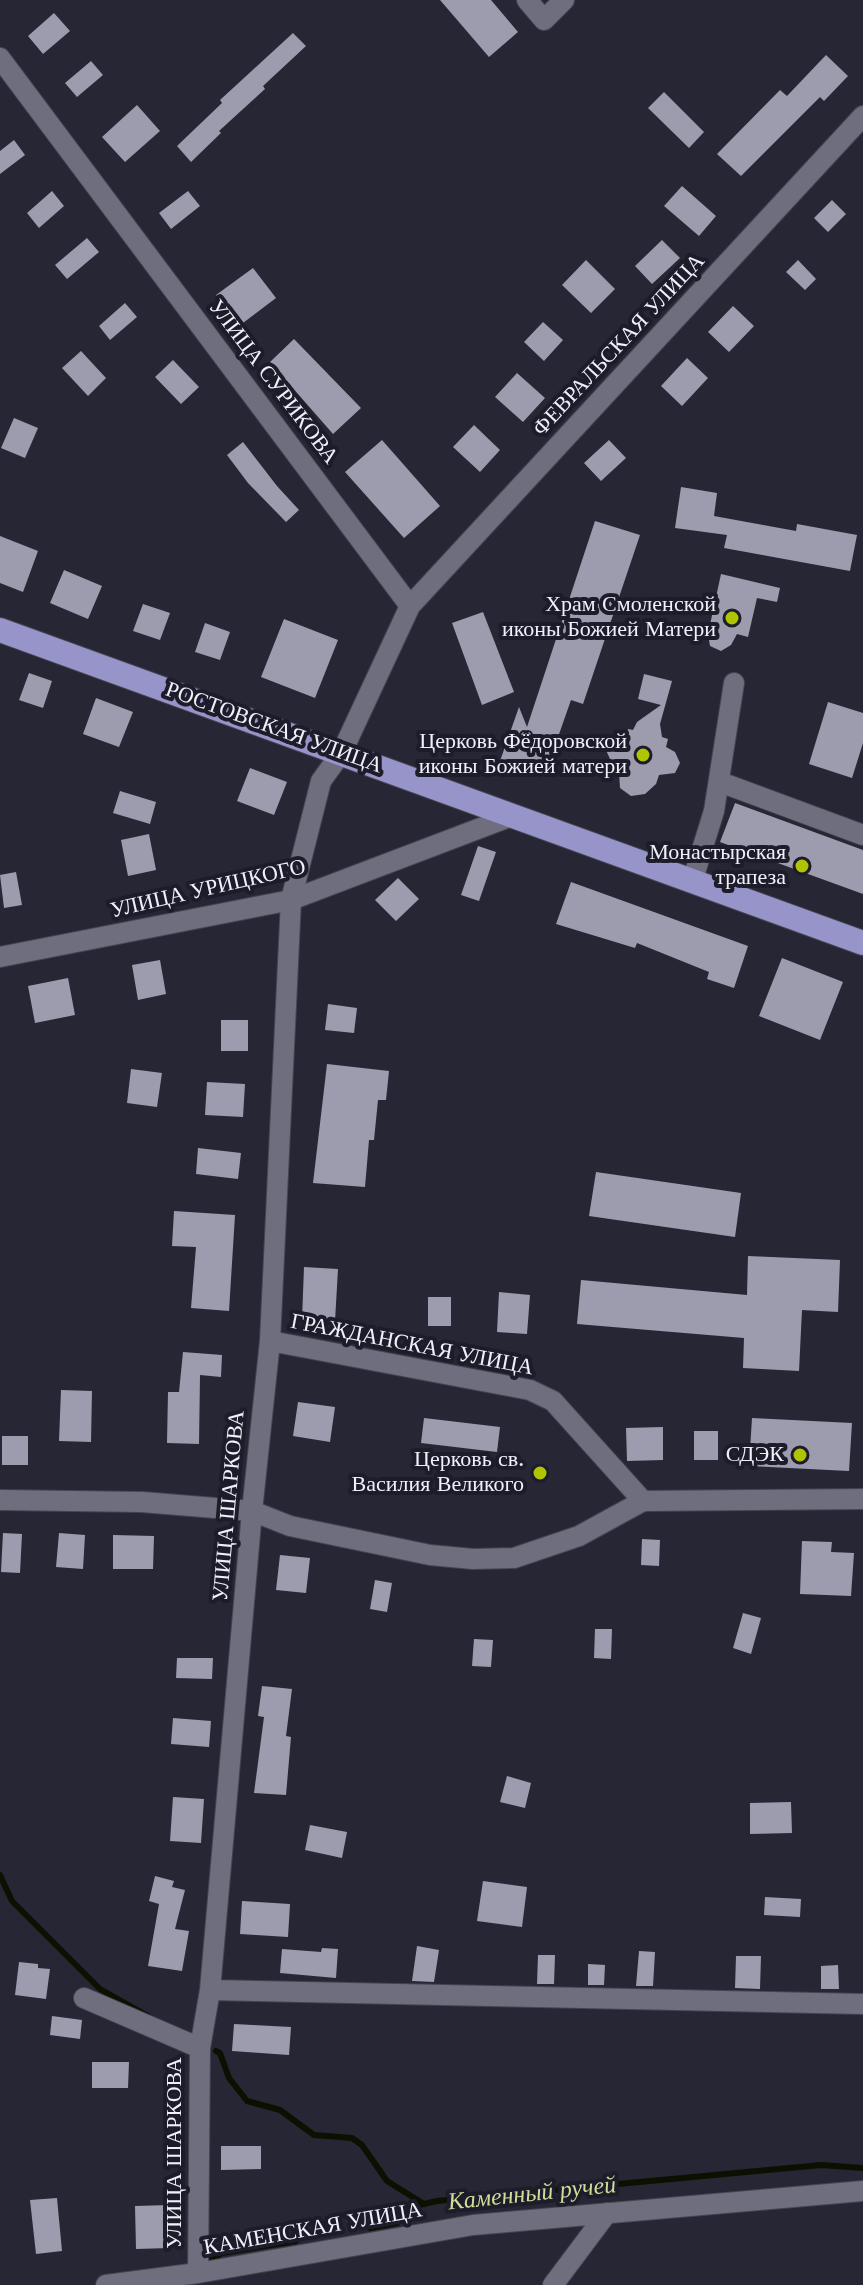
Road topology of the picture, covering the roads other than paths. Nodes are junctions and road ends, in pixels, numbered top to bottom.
1 (527, 0) edge
2 (564, 0) edge
3 (0, 58) edge
4 (863, 116) edge
5 (410, 606) junction
6 (0, 630) edge
7 (734, 683) dead end
8 (342, 752) junction
9 (720, 782) junction
10 (512, 816) junction
11 (863, 835) edge
12 (692, 882) junction
13 (291, 900) junction
14 (863, 943) edge
15 (0, 957) edge
16 (270, 1341) junction
17 (863, 1499) edge
18 (0, 1500) edge
19 (643, 1501) junction
20 (252, 1511) junction
21 (210, 1990) junction
22 (84, 1998) dead end
23 (863, 2004) edge
24 (200, 2048) junction
25 (863, 2191) edge
26 (607, 2213) junction
27 (198, 2273) junction
28 (106, 2285) edge
29 (553, 2285) edge

1 - 2 street
3 - 5 street, УЛИЦА СУРИКОВА
4 - 5 street, ФЕВРАЛЬСКАЯ УЛИЦА
5 - 8 street
6 - 8 main road, РОСТОВСКАЯ УЛИЦА
7 - 9 street
8 - 10 main road, РОСТОВСКАЯ УЛИЦА
8 - 13 street, УЛИЦА ШАРКОВА
9 - 11 street
9 - 12 street
10 - 12 main road, РОСТОВСКАЯ УЛИЦА
10 - 13 street, УЛИЦА УРИЦКОГО
12 - 14 main road, РОСТОВСКАЯ УЛИЦА
13 - 15 street, УЛИЦА УРИЦКОГО
13 - 16 street, УЛИЦА ШАРКОВА
16 - 19 street, ГРАЖДАНСКАЯ УЛИЦА
16 - 20 street, УЛИЦА ШАРКОВА
17 - 19 street
18 - 20 street
19 - 20 street
20 - 21 street, УЛИЦА ШАРКОВА
21 - 23 street
21 - 24 street, УЛИЦА ШАРКОВА
22 - 24 street
24 - 27 street, УЛИЦА ШАРКОВА
25 - 26 street, КАМЕНСКАЯ УЛИЦА
26 - 27 street, КАМЕНСКАЯ УЛИЦА
26 - 29 street
27 - 28 street, КАМЕНСКАЯ УЛИЦА

